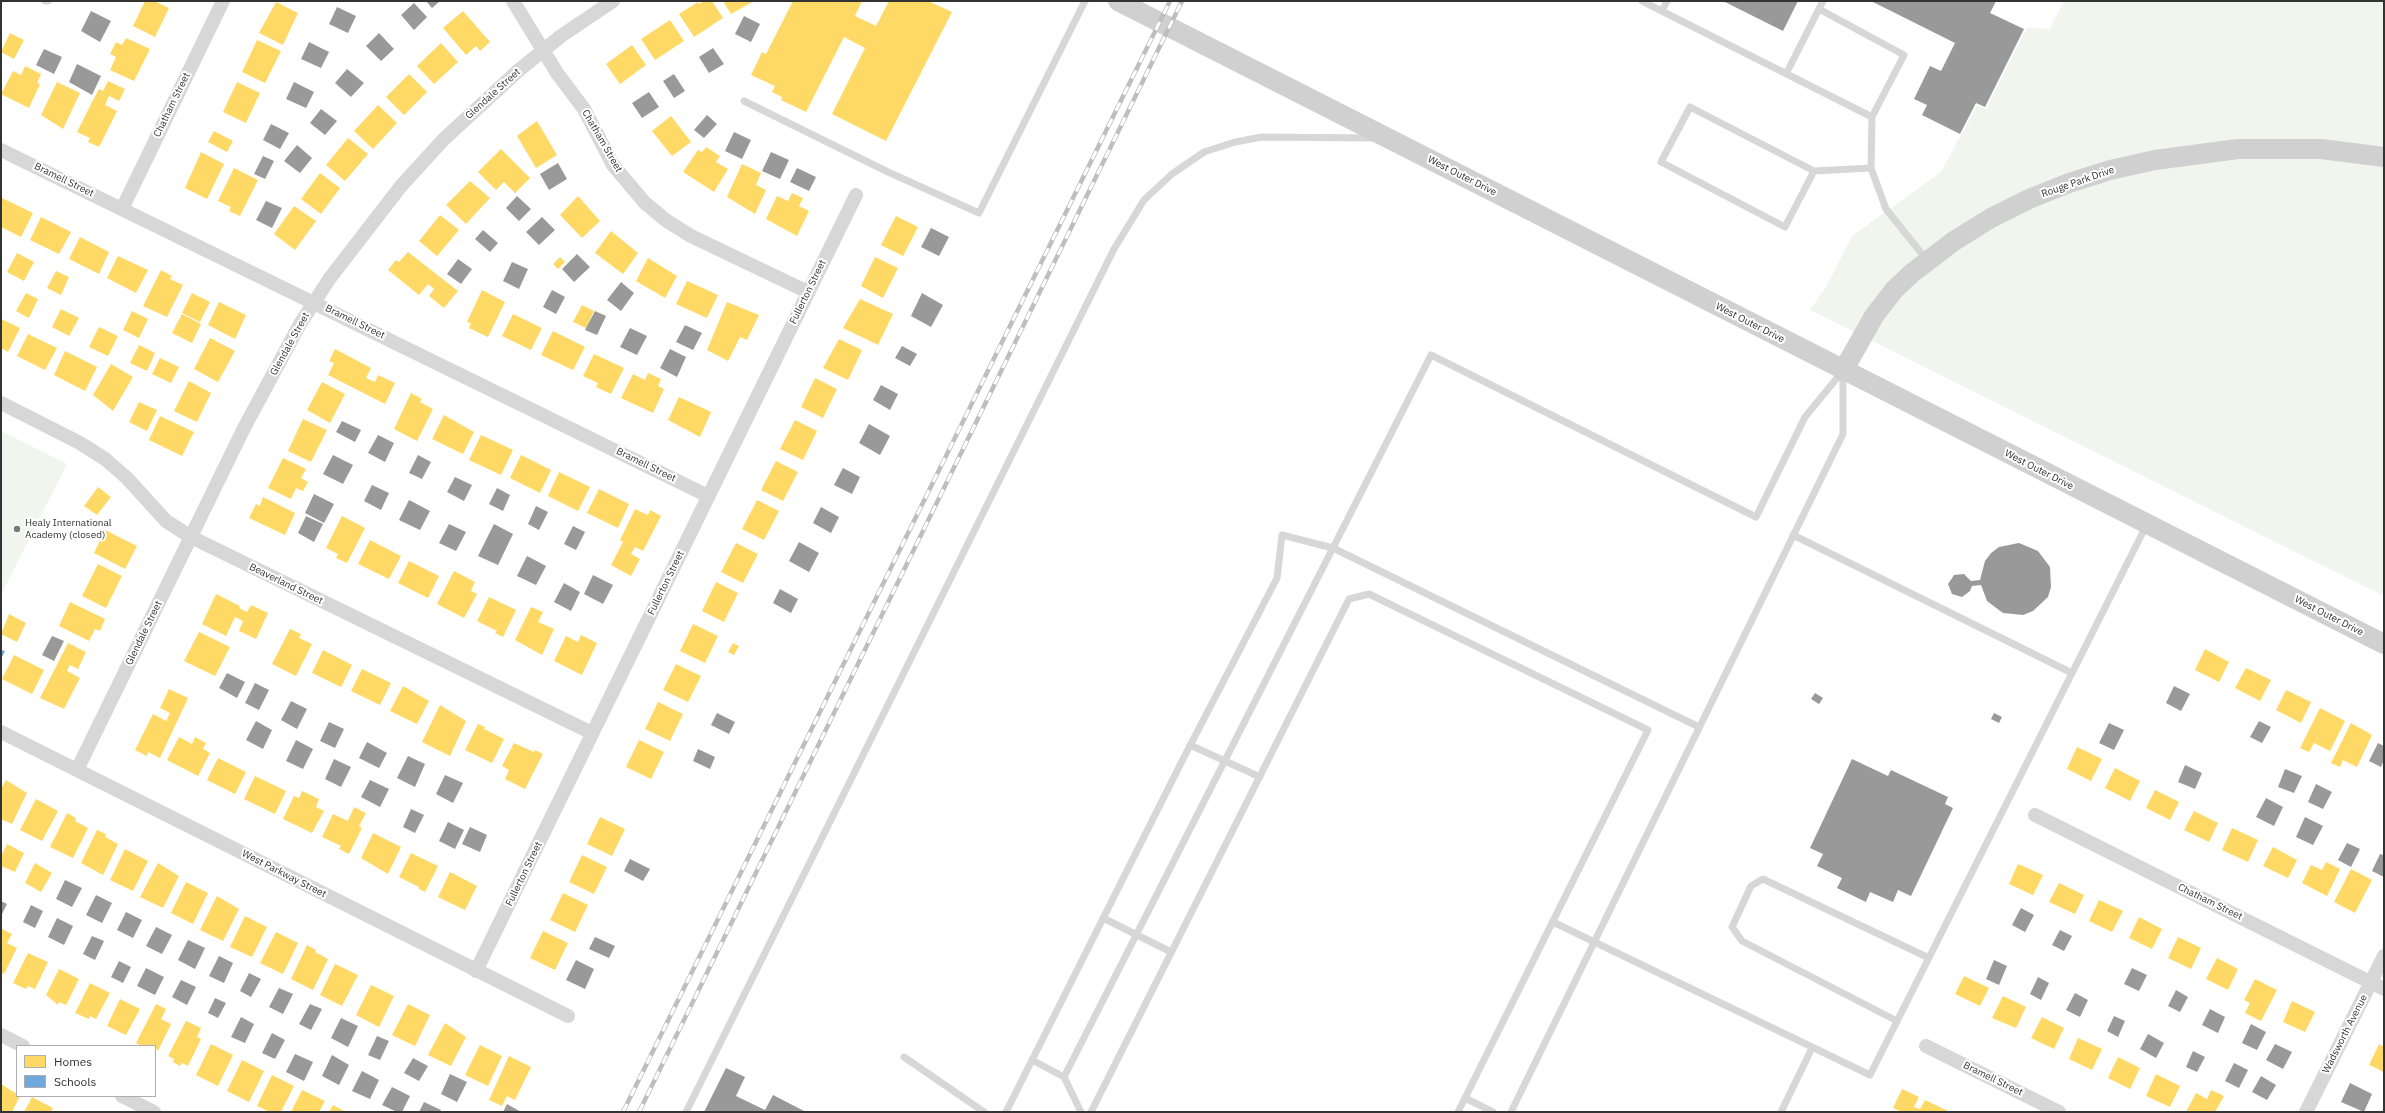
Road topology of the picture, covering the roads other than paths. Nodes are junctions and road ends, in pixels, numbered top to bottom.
1 (45, 1) edge
2 (48, 1) edge
3 (223, 1) edge
4 (513, 1) edge
5 (613, 1) edge
6 (1085, 1) edge
7 (1118, 1) edge
8 (1642, 1) edge
9 (1667, 1) edge
10 (1823, 1) edge
11 (1819, 9) junction
12 (1662, 11) junction
13 (544, 50) junction
14 (1786, 74) junction
15 (744, 101) dead end
16 (1872, 117) junction
17 (1388, 138) junction
18 (1, 150) edge
19 (2384, 158) edge
20 (1871, 168) junction
21 (1814, 171) junction
22 (856, 194) dead end
23 (122, 209) junction
24 (1928, 261) junction
25 (808, 292) junction
26 (314, 302) junction
27 (1843, 371) junction
28 (1, 404) edge
29 (708, 496) junction
30 (2147, 524) junction
31 (1793, 535) junction
32 (191, 537) junction
33 (1333, 548) junction
34 (2384, 644) edge
35 (2072, 673) junction
36 (1699, 728) junction
37 (1, 732) edge
38 (592, 733) junction
39 (1190, 745) junction
40 (1224, 762) junction
41 (77, 770) junction
42 (1260, 777) junction
43 (2035, 815) dead end
44 (1103, 918) junction
45 (1553, 922) junction
46 (1137, 935) junction
47 (1594, 941) junction
48 (1171, 952) junction
49 (2384, 956) edge
50 (1929, 958) junction
51 (476, 971) junction
52 (2371, 982) junction
53 (2384, 988) edge
54 (568, 1016) dead end
55 (1897, 1021) junction
56 (1, 1035) edge
57 (21, 1045) edge
58 (1926, 1046) dead end
59 (1812, 1048) junction
60 (904, 1057) dead end
61 (1032, 1060) junction
62 (1064, 1077) junction
63 (124, 1097) edge
64 (1465, 1098) junction
65 (154, 1112) edge
66 (686, 1112) edge
67 (984, 1112) edge
68 (1006, 1112) edge
69 (1081, 1112) edge
70 (1091, 1112) edge
71 (1458, 1112) edge
72 (1493, 1112) edge
73 (1511, 1112) edge
74 (1781, 1112) edge
75 (2059, 1112) edge
76 (2306, 1112) edge

1 - 2 lane
3 - 23 street, Chatham Street
4 - 13 street, Chatham Street
5 - 13 street, Glendale Street
6 - 15 lane
7 - 17 main road, West Outer Drive
8 - 12 lane
9 - 12 lane
10 - 11 lane
11 - 14 lane
11 - 16 lane
12 - 14 lane
13 - 25 street, Chatham Street
13 - 26 street, Glendale Street
14 - 16 lane
16 - 20 lane
17 - 27 main road, West Outer Drive
17 - 66 lane
18 - 23 street, Bramell Street
19 - 24 main road, Rouge Park Drive
20 - 21 lane
20 - 24 lane
21 - 21 lane
22 - 25 street, Fullerton Street
23 - 26 street, Bramell Street
24 - 27 main road, Rouge Park Drive
25 - 29 street, Fullerton Street
26 - 29 street, Bramell Street
26 - 32 street, Glendale Street
27 - 30 main road, West Outer Drive
27 - 31 lane
27 - 33 lane
28 - 32 street, Beaverland Street
29 - 38 street, Fullerton Street
30 - 34 main road, West Outer Drive
30 - 35 lane
31 - 35 lane
31 - 36 lane
32 - 38 street, Beaverland Street
32 - 41 street, Glendale Street
33 - 36 lane
33 - 39 lane
33 - 40 lane
35 - 50 lane
36 - 47 lane
37 - 41 street, West Parkway Street
38 - 51 street, Fullerton Street
39 - 40 lane
39 - 44 lane
40 - 42 lane
40 - 46 lane
41 - 51 street, West Parkway Street
42 - 45 lane
42 - 48 lane
43 - 52 street, Chatham Street
44 - 46 lane
44 - 61 lane
45 - 47 lane
45 - 64 lane
46 - 48 lane
46 - 62 lane
47 - 59 lane
47 - 73 lane
48 - 70 lane
49 - 52 street, Wadsworth Avenue
50 - 55 lane
50 - 55 lane
51 - 54 street, West Parkway Street
52 - 53 street, Chatham Street
52 - 76 street, Wadsworth Avenue
55 - 59 lane
56 - 57 street
58 - 75 street, Bramell Street
59 - 74 lane
60 - 67 lane
61 - 62 lane
61 - 68 lane
62 - 69 lane
63 - 65 street
64 - 71 lane
64 - 72 lane

